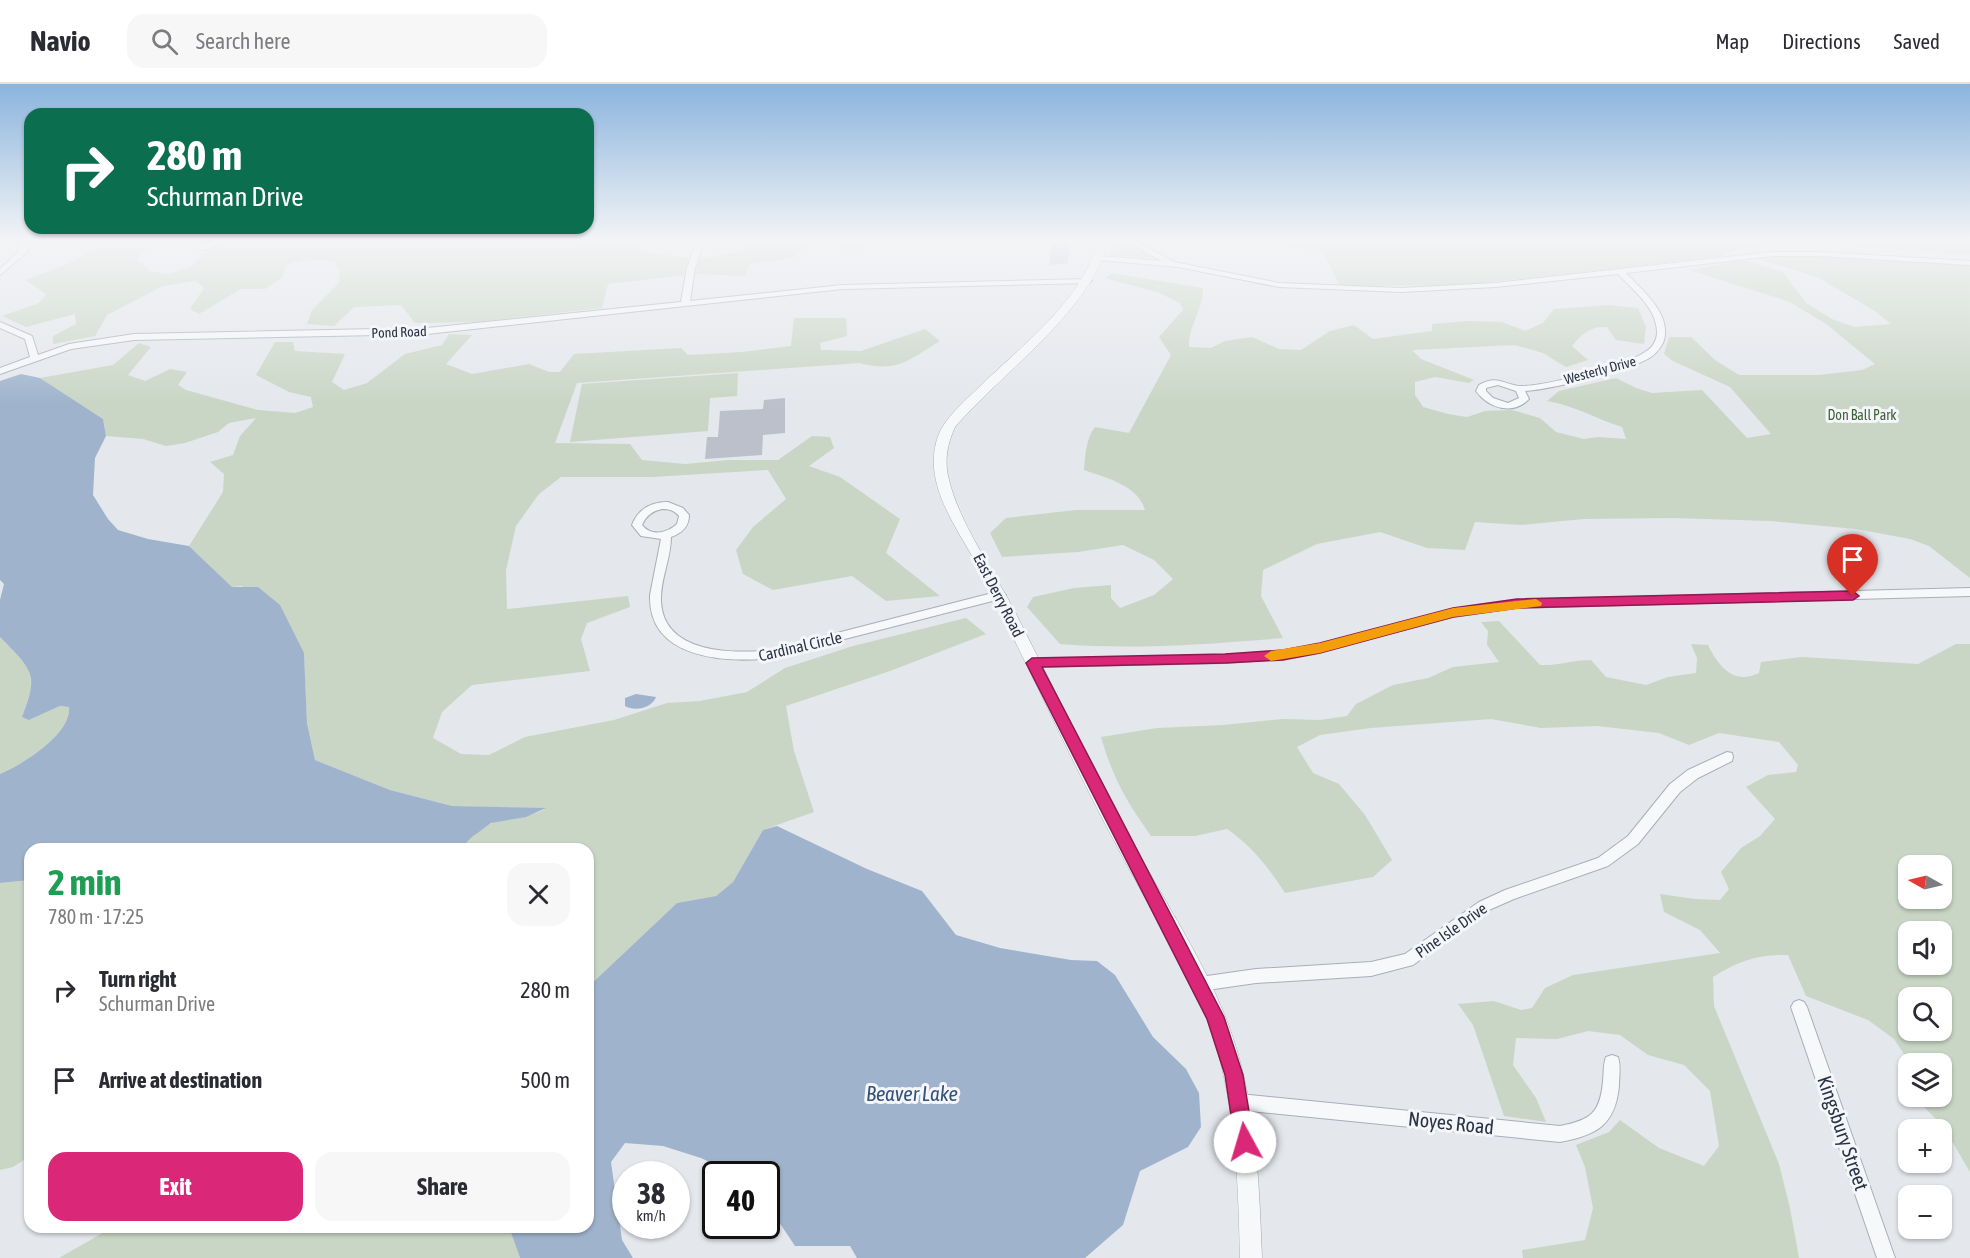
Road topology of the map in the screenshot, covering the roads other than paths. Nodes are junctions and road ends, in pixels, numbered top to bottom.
1 (687, 294) edge
2 (789, 294) edge
3 (1077, 294) edge
4 (1638, 294) edge
5 (685, 305) junction
6 (0, 325) edge
7 (35, 358) junction
8 (0, 371) edge
9 (1520, 390) dead end
10 (666, 535) dead end
11 (1970, 592) edge
12 (1000, 595) junction
13 (1032, 663) junction
14 (1727, 757) dead end
15 (1200, 984) junction
16 (1799, 1007) dead end
17 (1612, 1063) dead end
18 (1240, 1102) junction
19 (1251, 1258) edge
20 (1886, 1258) edge

1 - 5 street
2 - 5 street, Pond Road
3 - 12 street, East Derry Road
4 - 9 street, Westerly Drive
5 - 7 street, Pond Road
6 - 7 street
7 - 8 street, Pond Road
10 - 12 street, Cardinal Circle
11 - 13 street
12 - 13 street, East Derry Road
13 - 15 street, East Derry Road
14 - 15 street, Pine Isle Drive
15 - 18 street, East Derry Road
16 - 20 street, Kingsbury Street
17 - 18 street, Noyes Road
18 - 19 street, East Derry Road

